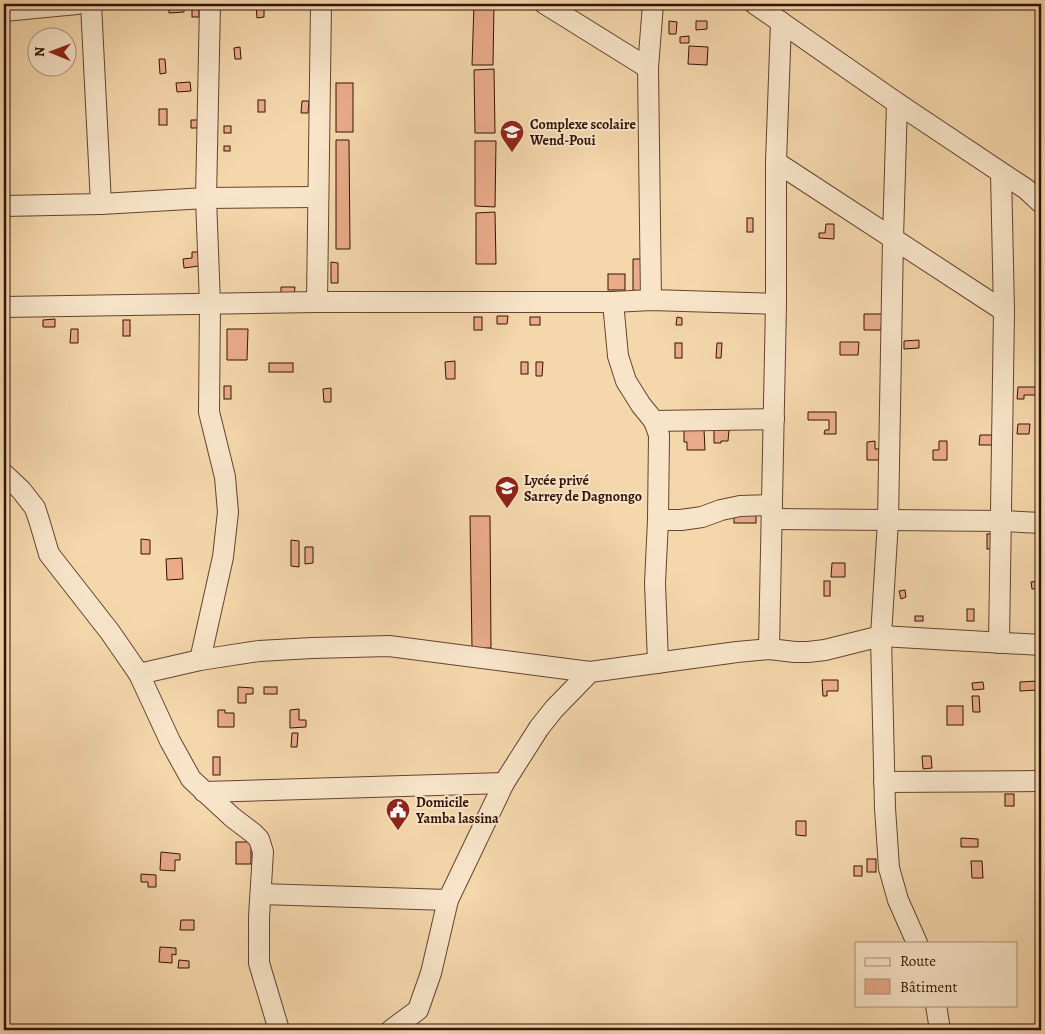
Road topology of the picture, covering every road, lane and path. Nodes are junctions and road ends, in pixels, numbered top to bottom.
1 (77, 4) edge
2 (91, 4) edge
3 (210, 4) edge
4 (321, 4) edge
5 (545, 4) edge
6 (653, 4) edge
7 (755, 4) edge
8 (4, 11) edge
9 (781, 22) junction
10 (648, 68) junction
11 (897, 102) junction
12 (776, 162) junction
13 (1001, 172) junction
14 (318, 197) junction
15 (206, 198) junction
16 (1041, 202) edge
17 (101, 204) junction
18 (4, 206) edge
19 (893, 238) junction
20 (651, 300) junction
21 (317, 302) junction
22 (614, 302) junction
23 (210, 304) junction
24 (776, 304) junction
25 (4, 307) edge
26 (1004, 311) junction
27 (774, 419) junction
28 (654, 420) junction
29 (4, 474) edge
30 (772, 512) junction
31 (658, 520) junction
32 (888, 521) junction
33 (1002, 521) junction
34 (1041, 523) edge
35 (881, 636) junction
36 (999, 642) junction
37 (1041, 645) edge
38 (769, 649) junction
39 (200, 660) junction
40 (658, 663) junction
41 (590, 672) junction
42 (139, 674) junction
43 (1041, 781) edge
44 (884, 782) junction
45 (504, 783) junction
46 (204, 792) junction
47 (261, 894) junction
48 (448, 900) junction
49 (917, 942) edge
50 (936, 1006) edge
51 (418, 1010) junction
52 (279, 1030) edge
53 (391, 1030) edge
54 (414, 1030) edge
55 (940, 1030) edge

1 - 8 street
2 - 17 street
3 - 15 street
4 - 14 street
5 - 10 street
6 - 10 street
7 - 9 street
9 - 11 street
9 - 12 street
10 - 20 street
11 - 13 street
11 - 19 street
12 - 19 street
12 - 24 street
13 - 16 street
13 - 26 street
14 - 15 street
14 - 21 street
15 - 17 street
15 - 23 street
17 - 18 street
19 - 26 street
19 - 32 street
20 - 22 street
20 - 24 street
21 - 22 street
21 - 23 street
22 - 28 street
23 - 25 street
23 - 39 street
24 - 27 street
26 - 33 street
27 - 28 street
27 - 30 street
28 - 31 street
29 - 42 street
30 - 31 street
30 - 32 street
30 - 38 street
31 - 40 street
32 - 33 street
32 - 35 street
33 - 34 street
33 - 36 street
35 - 36 street
35 - 38 street
35 - 44 street
36 - 37 street
38 - 40 street
39 - 41 street
39 - 42 street
40 - 41 street
41 - 45 street
42 - 46 street
43 - 44 street
44 - 49 street
45 - 46 street
45 - 48 street
46 - 47 street
47 - 48 street
47 - 52 street
48 - 51 street
50 - 55 street
51 - 53 street
51 - 54 street

